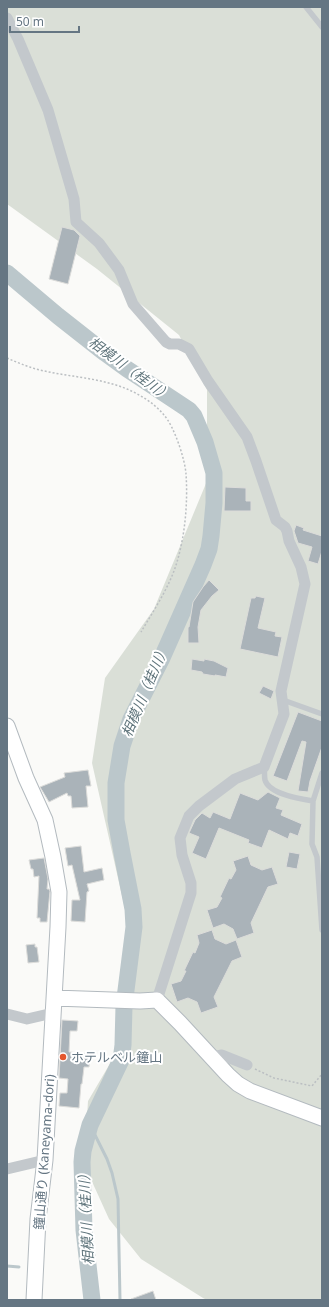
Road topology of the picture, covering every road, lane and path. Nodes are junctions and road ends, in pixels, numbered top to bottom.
1 (306, 7) edge
2 (7, 18) edge
3 (322, 27) edge
4 (7, 358) edge
5 (141, 632) dead end
6 (282, 700) junction
7 (322, 714) edge
8 (7, 726) edge
9 (264, 767) junction
10 (322, 773) edge
11 (313, 801) junction
12 (322, 930) edge
13 (54, 998) junction
14 (157, 1000) junction
15 (53, 1013) junction
16 (7, 1014) edge
17 (212, 1057) junction
18 (247, 1065) joint
19 (322, 1074) edge
20 (315, 1116) edge
21 (45, 1160) junction
22 (7, 1169) edge
23 (34, 1300) edge

1 - 3 lane
2 - 6 street
4 - 5 path
6 - 7 lane
6 - 9 street
8 - 13 street, 鐘山通り (Kaneyama-dori)
9 - 11 lane
9 - 14 street
10 - 11 lane
11 - 12 lane
13 - 14 street
13 - 15 street, 鐘山通り (Kaneyama-dori)
14 - 17 street
15 - 16 street
15 - 21 street, 鐘山通り (Kaneyama-dori)
17 - 18 street
17 - 20 street
18 - 19 path
21 - 22 street
21 - 23 street, 鐘山通り (Kaneyama-dori)

